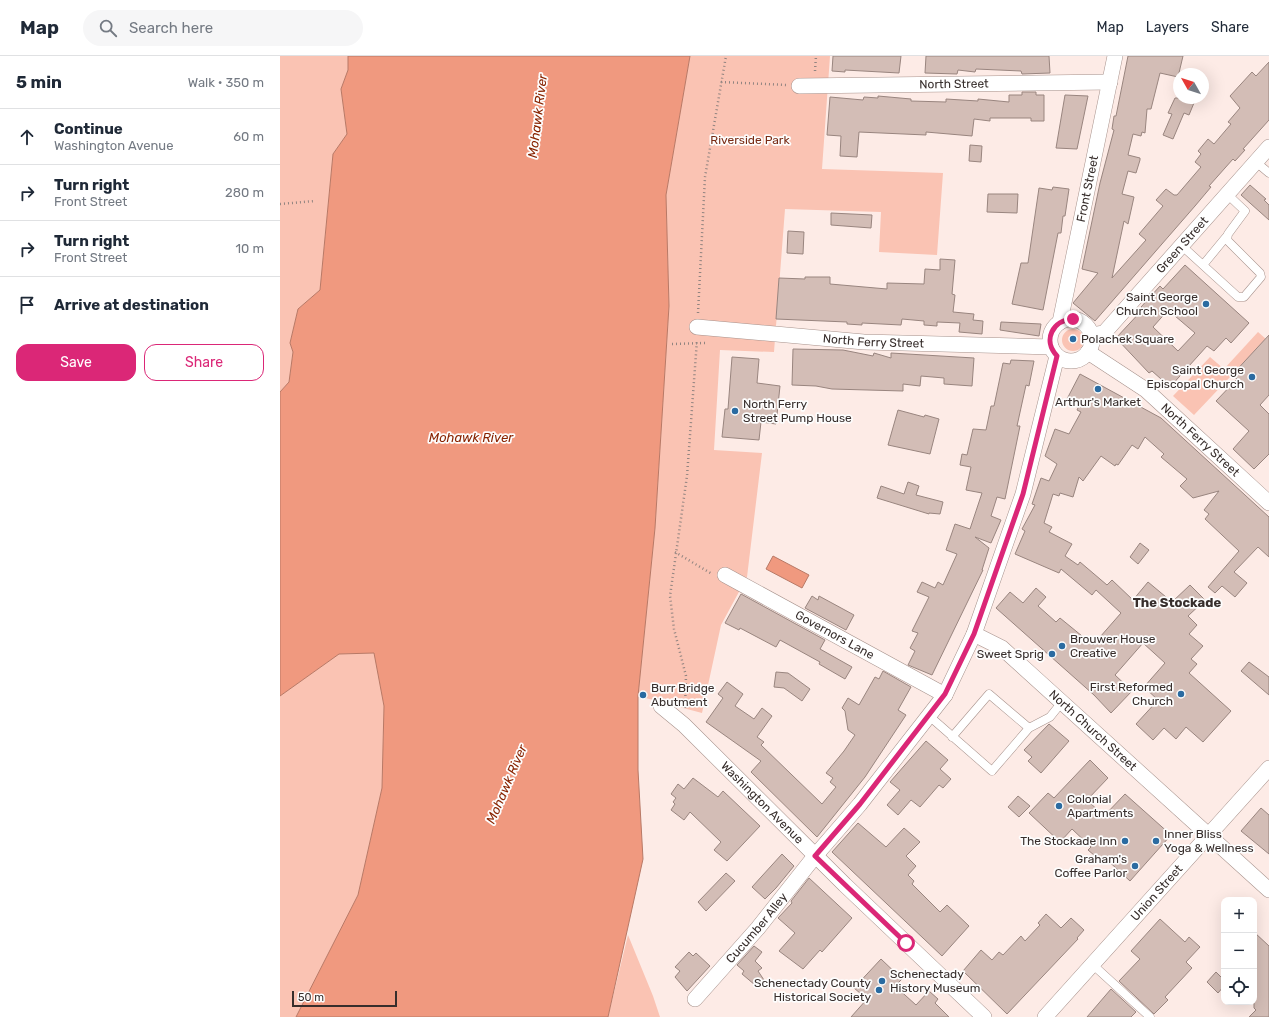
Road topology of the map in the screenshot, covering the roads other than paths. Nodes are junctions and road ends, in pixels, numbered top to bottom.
1 (1115, 56) edge
2 (1110, 82) junction
3 (799, 86) road end
4 (1269, 147) edge
5 (1256, 162) junction
6 (1269, 173) edge
7 (1227, 194) junction
8 (1226, 237) junction
9 (1182, 246) junction
10 (1203, 265) junction
11 (1060, 322) junction
12 (697, 327) road end
13 (1092, 335) junction
14 (1054, 351) junction
15 (1088, 352) junction
16 (1269, 503) edge
17 (725, 575) road end
18 (974, 634) junction
19 (945, 694) junction
20 (1062, 702) junction
21 (661, 706) dead end
22 (928, 715) junction
23 (1029, 728) junction
24 (952, 737) junction
25 (1269, 768) edge
26 (1208, 834) junction
27 (815, 856) junction
28 (1269, 890) edge
29 (1092, 964) junction
30 (695, 999) dead end
31 (984, 1017) edge
32 (1045, 1017) edge
33 (1150, 1017) edge

1 - 2 street, Front Street
2 - 3 street, North Street
2 - 11 street, Front Street
4 - 5 street, Green Street
5 - 6 lane
5 - 7 street, Green Street
7 - 8 lane
7 - 9 street, Green Street
8 - 10 lane
8 - 10 lane
9 - 10 lane
9 - 13 street, Green Street
11 - 13 street
11 - 14 street, Front Street
12 - 14 street, North Ferry Street
13 - 15 street
14 - 15 street
14 - 18 street, Front Street
15 - 16 street, North Ferry Street
17 - 19 street, Governors Lane
18 - 19 street, Front Street
18 - 20 street, North Church Street
19 - 22 street, Front Street
20 - 23 lane
20 - 26 street, North Church Street
21 - 27 street, Washington Avenue
22 - 24 lane
22 - 27 street, Front Street
23 - 24 lane
23 - 24 lane
25 - 26 street, Union Street
26 - 28 street, North Church Street
26 - 29 street, Union Street
27 - 30 street, Cucumber Alley
27 - 31 street, Washington Avenue
29 - 32 street, Union Street
29 - 33 lane

